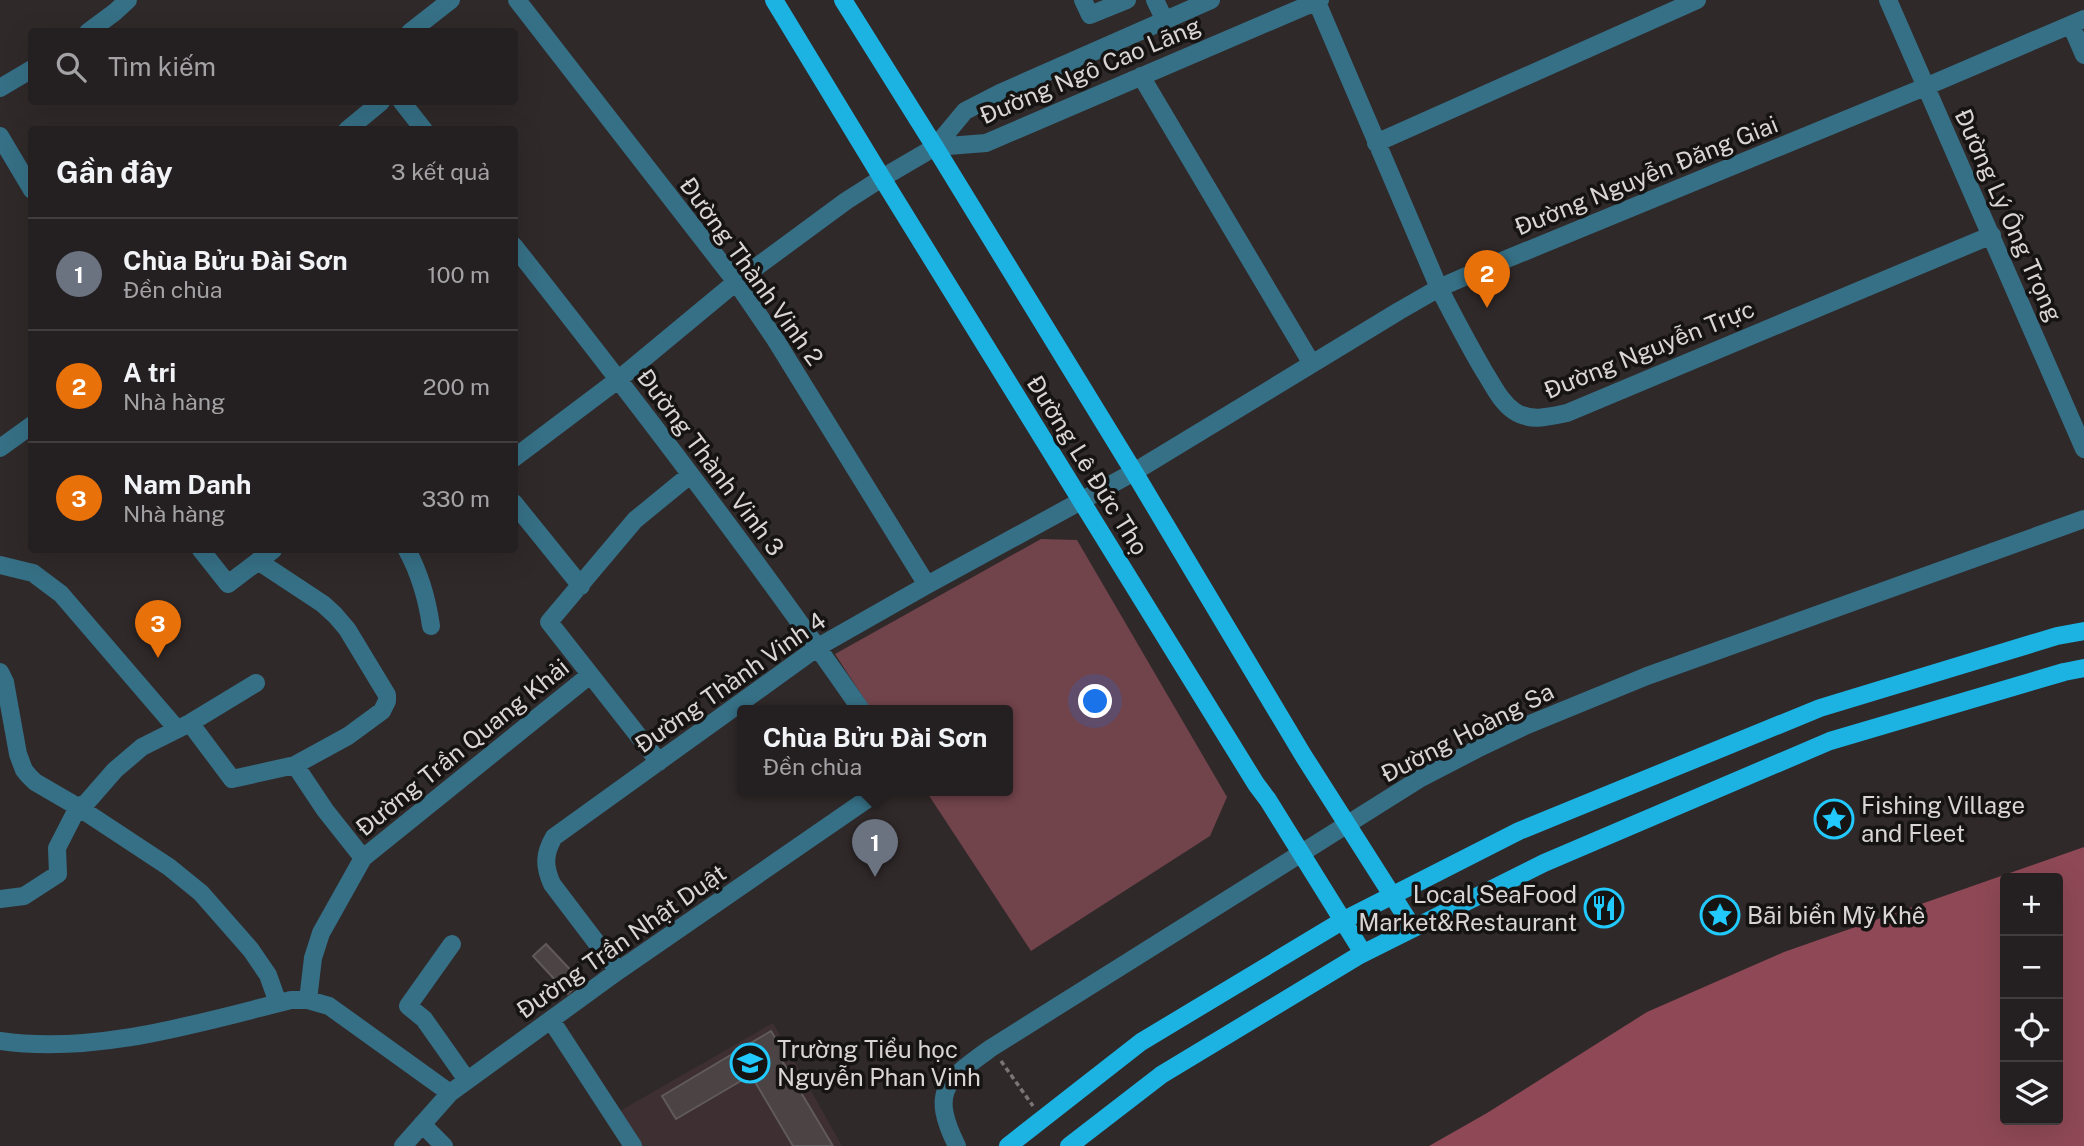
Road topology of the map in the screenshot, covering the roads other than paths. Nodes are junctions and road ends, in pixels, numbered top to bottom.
1 (128, 0) edge
2 (451, 0) edge
3 (517, 0) edge
4 (774, 0) edge
5 (843, 0) edge
6 (1083, 0) edge
7 (1127, 0) edge
8 (1156, 0) edge
9 (1317, 0) edge
10 (1697, 0) edge
11 (1888, 0) edge
12 (1208, 1) edge
13 (1165, 20) junction
14 (2077, 22) edge
15 (93, 28) edge
16 (415, 28) edge
17 (2084, 55) edge
18 (28, 71) edge
19 (1141, 76) junction
20 (0, 88) edge
21 (1925, 88) junction
22 (377, 105) edge
23 (404, 105) edge
24 (351, 126) edge
25 (421, 126) edge
26 (2, 142) edge
27 (1376, 143) junction
28 (936, 147) junction
29 (882, 178) junction
30 (28, 184) edge
31 (1992, 235) junction
32 (518, 255) edge
33 (736, 282) junction
34 (1440, 288) junction
35 (1312, 363) junction
36 (619, 379) junction
37 (28, 428) edge
38 (0, 448) edge
39 (2084, 449) edge
40 (518, 455) edge
41 (1134, 472) junction
42 (690, 475) junction
43 (1081, 502) junction
44 (518, 508) edge
45 (2084, 519) edge
46 (203, 553) edge
47 (269, 553) edge
48 (408, 553) edge
49 (258, 561) junction
50 (0, 565) edge
51 (927, 585) junction
52 (581, 586) junction
53 (431, 626) dead end
54 (2084, 631) edge
55 (818, 648) junction
56 (2084, 668) edge
57 (0, 672) edge
58 (590, 675) junction
59 (256, 683) dead end
60 (738, 705) edge
61 (858, 705) edge
62 (737, 706) edge
63 (183, 726) junction
64 (659, 762) junction
65 (295, 765) junction
66 (872, 796) edge
67 (78, 807) junction
68 (1346, 824) junction
69 (1301, 853) junction
70 (363, 858) junction
71 (1392, 896) junction
72 (0, 899) edge
73 (1342, 921) junction
74 (1413, 928) junction
75 (452, 944) dead end
76 (1363, 953) junction
77 (618, 971) junction
78 (307, 1000) junction
79 (278, 1003) junction
80 (551, 1020) junction
81 (0, 1041) edge
82 (467, 1080) junction
83 (450, 1093) junction
84 (422, 1124) junction
85 (404, 1146) edge
86 (444, 1146) edge
87 (633, 1146) edge
88 (957, 1146) edge
89 (1008, 1146) edge
90 (1069, 1146) edge

1 - 15 street
2 - 16 street
3 - 33 street, Đường Thành Vinh 2
4 - 29 main road, Đường Lê Đức Thọ
5 - 28 main road, Đường Lê Đức Thọ
6 - 7 street
8 - 13 street
9 - 19 street, Đường Ngô Cao Lãng
9 - 27 street, Đường Nguyễn Trực
10 - 27 street
11 - 21 street, Đường Lý Ông Trọng
12 - 13 street, Đường Ngô Cao Lãng
13 - 28 street, Đường Ngô Cao Lãng
14 - 17 street
14 - 21 street, Đường Nguyễn Đăng Giai
18 - 20 street
19 - 28 street, Đường Ngô Cao Lãng
19 - 35 street
21 - 31 street, Đường Lý Ông Trọng
21 - 34 street, Đường Nguyễn Đăng Giai
22 - 24 street
23 - 25 street
26 - 30 street
27 - 34 street, Đường Nguyễn Trực
28 - 29 street
28 - 41 main road, Đường Lê Đức Thọ
29 - 33 street
29 - 43 main road, Đường Lê Đức Thọ
31 - 34 street, Đường Nguyễn Trực
31 - 39 street, Đường Lý Ông Trọng
32 - 36 street, Đường Thành Vinh 3
33 - 36 street
33 - 51 street, Đường Thành Vinh 2
34 - 35 street, Đường Nguyễn Đăng Giai
35 - 41 street, Đường Nguyễn Đăng Giai
36 - 40 street
36 - 42 street, Đường Thành Vinh 3
37 - 38 street
41 - 43 street, Đường Nguyễn Đăng Giai
41 - 68 main road, Đường Lê Đức Thọ
42 - 52 street, Đường Trần Quang Khải
42 - 55 street, Đường Thành Vinh 3
43 - 51 street, Đường Thành Vinh 4
43 - 69 main road, Đường Lê Đức Thọ
44 - 52 street
45 - 68 street, Đường Hoàng Sa
46 - 49 street
47 - 49 street
48 - 53 street
49 - 65 street
50 - 63 street
51 - 55 street, Đường Thành Vinh 4
52 - 58 street, Đường Trần Quang Khải
54 - 71 main road
55 - 60 street, Đường Thành Vinh 4
55 - 61 street, Đường Thành Vinh 3
56 - 74 main road
57 - 67 street
58 - 64 street, Đường Trần Quang Khải
58 - 70 street, Đường Trần Quang Khải
59 - 63 street
62 - 64 street, Đường Thành Vinh 4
63 - 65 street
63 - 67 street
64 - 77 street, Đường Thành Vinh 4
65 - 70 street, Đường Trần Quang Khải
66 - 77 street, Đường Trần Nhật Duật
67 - 72 street
67 - 79 street
68 - 69 street, Đường Hoàng Sa
68 - 71 main road, Đường Lê Đức Thọ
69 - 73 main road, Đường Lê Đức Thọ
69 - 88 street, Đường Hoàng Sa
70 - 78 street
71 - 73 main road
71 - 74 main road, Đường Lê Đức Thọ
73 - 76 main road, Đường Lê Đức Thọ
73 - 89 main road
74 - 76 main road
75 - 82 street
76 - 90 main road
77 - 80 street, Đường Trần Nhật Duật
78 - 79 street
78 - 83 street
79 - 81 street
80 - 82 street, Đường Trần Nhật Duật
80 - 87 street
82 - 83 street, Đường Trần Nhật Duật
83 - 84 street, Đường Trần Nhật Duật
84 - 85 street, Đường Trần Nhật Duật
84 - 86 street

